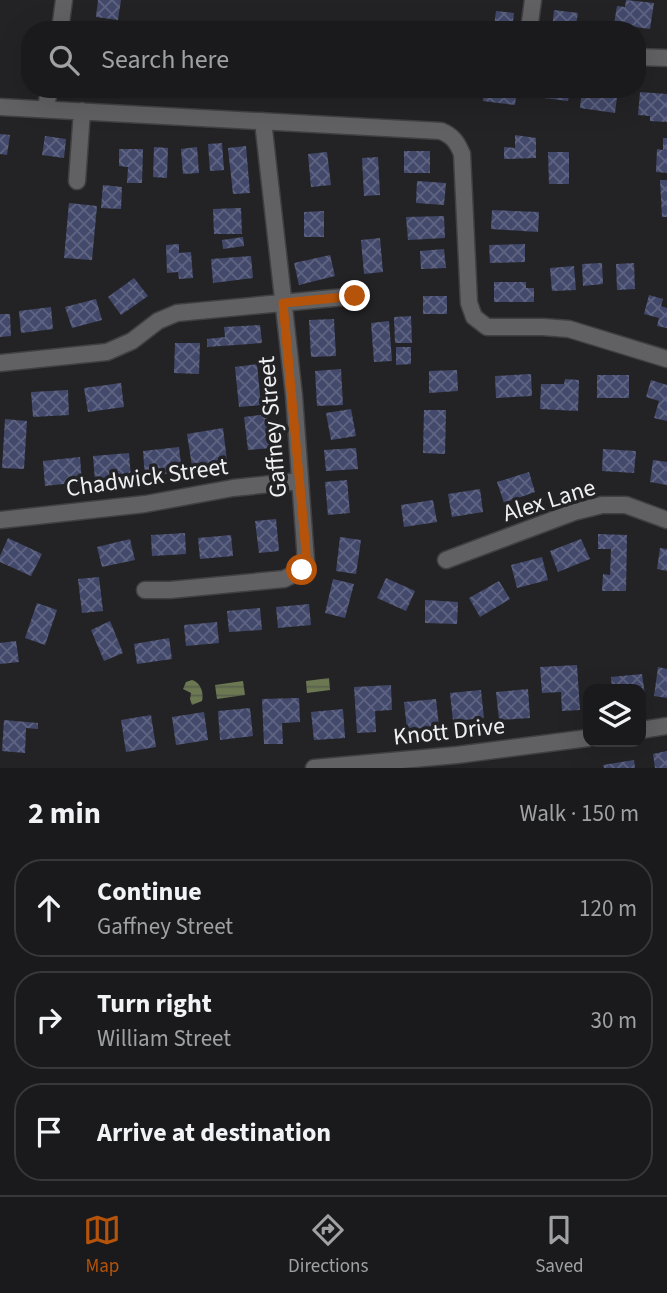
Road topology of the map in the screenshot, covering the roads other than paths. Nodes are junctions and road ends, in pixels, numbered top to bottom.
1 (64, 0) edge
2 (533, 0) edge
3 (61, 21) edge
4 (530, 21) edge
5 (646, 57) edge
6 (667, 58) edge
7 (48, 98) edge
8 (0, 107) edge
9 (46, 109) junction
10 (82, 111) junction
11 (263, 121) junction
12 (76, 181) dead end
13 (355, 296) dead end
14 (283, 303) junction
15 (667, 359) edge
16 (0, 363) edge
17 (300, 481) junction
18 (0, 520) edge
19 (667, 520) edge
20 (446, 560) dead end
21 (145, 590) dead end
22 (667, 726) edge
23 (646, 729) edge
24 (583, 739) edge
25 (457, 761) edge
26 (314, 768) edge

1 - 3 street
2 - 4 street
5 - 6 street
7 - 9 street
8 - 9 street
9 - 10 street
10 - 11 street
10 - 12 street
11 - 14 street, Gaffney Street
11 - 15 street
13 - 14 street
14 - 16 street
14 - 17 street, Gaffney Street
17 - 18 street, Chadwick Street
17 - 21 street, Gaffney Street
19 - 20 street, Alex Lane
22 - 23 street
24 - 25 street, Knott Drive
25 - 26 street, Knott Drive

